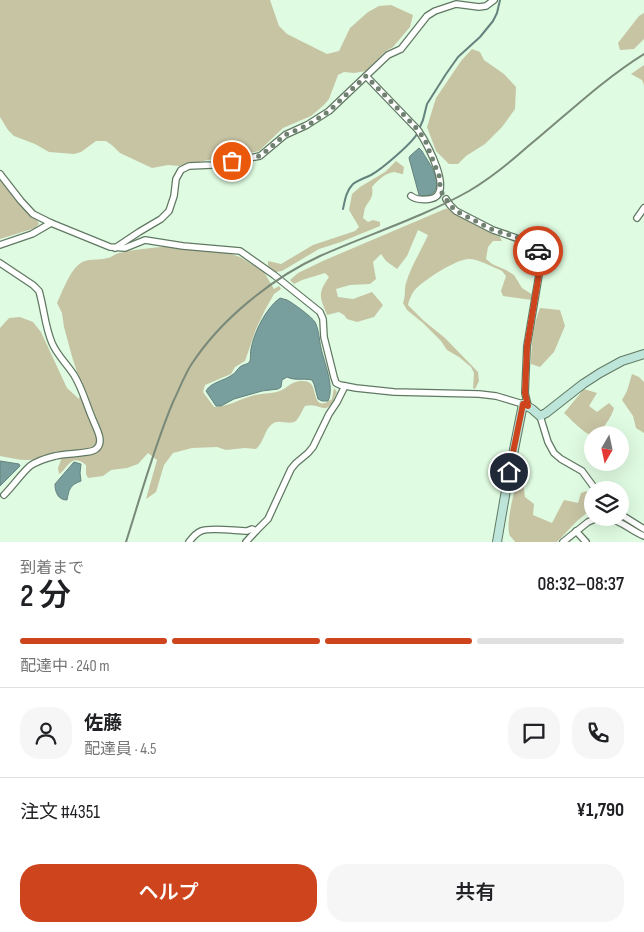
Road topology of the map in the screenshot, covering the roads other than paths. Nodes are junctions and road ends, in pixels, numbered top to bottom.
1 (494, 0) edge
2 (366, 76) junction
3 (0, 174) edge
4 (440, 190) junction
5 (411, 196) dead end
6 (434, 198) junction
7 (446, 199) junction
8 (644, 208) edge
9 (638, 218) dead end
10 (51, 223) junction
11 (0, 245) edge
12 (115, 248) junction
13 (0, 263) edge
14 (644, 354) edge
15 (345, 386) junction
16 (525, 405) junction
17 (540, 416) junction
18 (589, 481) edge
19 (4, 495) dead end
20 (629, 520) edge
21 (584, 525) edge
22 (625, 526) edge
23 (644, 529) edge
24 (256, 530) junction
25 (576, 531) junction
26 (644, 537) edge
27 (189, 542) edge
28 (246, 542) edge
29 (497, 542) edge
30 (563, 542) edge
31 (586, 542) edge
32 (642, 542) edge

1 - 2 street
2 - 4 street
2 - 12 street
3 - 10 street
4 - 6 street
4 - 7 street
5 - 6 street
6 - 7 street
7 - 16 street
8 - 9 street
10 - 11 street
10 - 12 street
12 - 15 street
13 - 19 street
14 - 17 main road
15 - 16 street
15 - 24 street
16 - 17 main road
16 - 29 main road
17 - 18 street
20 - 23 street
21 - 25 street
22 - 26 street
24 - 27 street
24 - 28 street
25 - 30 street
25 - 31 street
26 - 32 street

